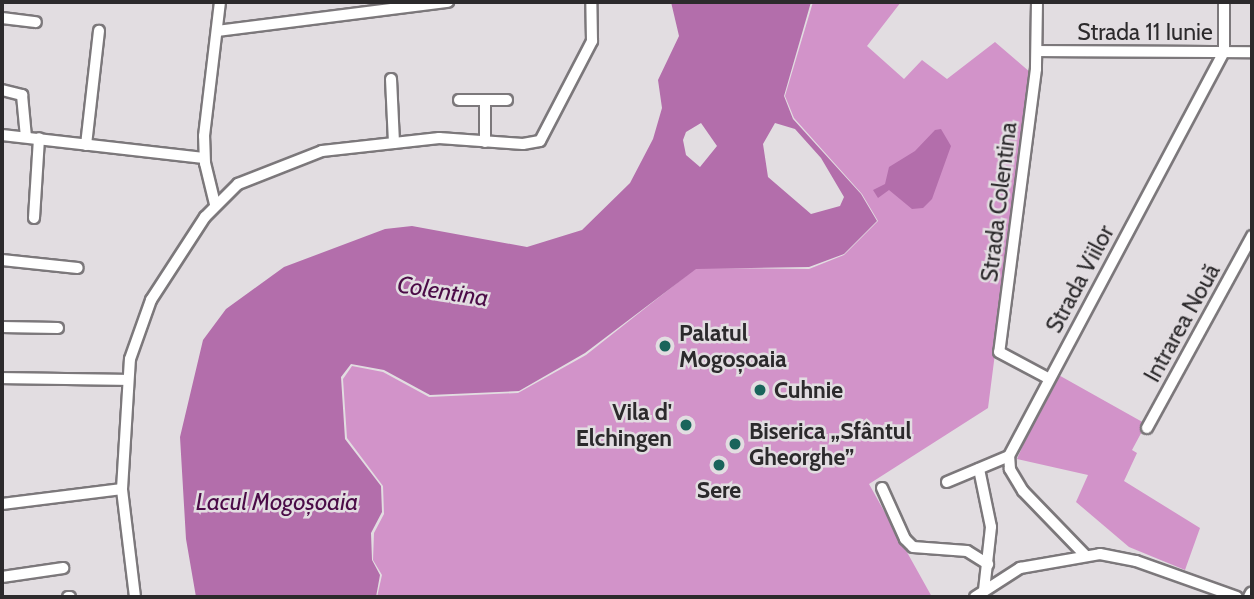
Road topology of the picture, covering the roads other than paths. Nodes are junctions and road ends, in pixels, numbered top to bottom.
1 (220, 2) edge
2 (448, 2) edge
3 (591, 2) edge
4 (1037, 2) edge
5 (1224, 2) edge
6 (2, 18) edge
7 (36, 22) dead end
8 (99, 31) dead end
9 (217, 32) junction
10 (1037, 51) junction
11 (1224, 51) junction
12 (1252, 52) edge
13 (391, 79) dead end
14 (2, 90) edge
15 (459, 100) dead end
16 (485, 100) junction
17 (507, 100) dead end
18 (2, 135) edge
19 (26, 137) junction
20 (39, 138) junction
21 (485, 142) junction
22 (394, 143) junction
23 (86, 145) junction
24 (204, 158) junction
25 (215, 204) junction
26 (34, 218) dead end
27 (1252, 236) edge
28 (2, 260) edge
29 (78, 268) dead end
30 (2, 327) edge
31 (58, 328) dead end
32 (2, 378) edge
33 (1048, 378) junction
34 (128, 380) junction
35 (1146, 428) dead end
36 (1009, 456) junction
37 (979, 468) junction
38 (947, 482) dead end
39 (882, 488) dead end
40 (122, 489) junction
41 (2, 504) edge
42 (1085, 555) junction
43 (988, 564) junction
44 (63, 569) dead end
45 (2, 577) edge
46 (984, 590) junction
47 (135, 597) edge
48 (975, 597) edge
49 (1237, 597) edge

1 - 9 street
2 - 9 street
3 - 21 street
4 - 10 street, Strada Colentina
5 - 11 street, Strada Viilor
6 - 7 street
8 - 23 street
9 - 24 street
10 - 11 street, Strada 11 Iunie
10 - 33 street, Strada Colentina
11 - 12 street, Strada 11 Iunie
11 - 33 street, Strada Viilor
13 - 22 street
14 - 19 street
15 - 16 street
16 - 17 street
16 - 21 street
18 - 19 street
19 - 20 street
20 - 23 street
20 - 26 street
21 - 22 street
22 - 25 street
23 - 24 street
24 - 25 street
25 - 34 street
27 - 35 street, Intrarea Nouă
28 - 29 street
30 - 31 street
32 - 34 street
33 - 36 street, Strada Viilor
34 - 40 street
36 - 37 street
36 - 42 street
37 - 38 street
37 - 43 street
39 - 43 street
40 - 41 street
40 - 47 street
42 - 46 street
42 - 49 street
43 - 46 street
44 - 45 street
46 - 48 street

